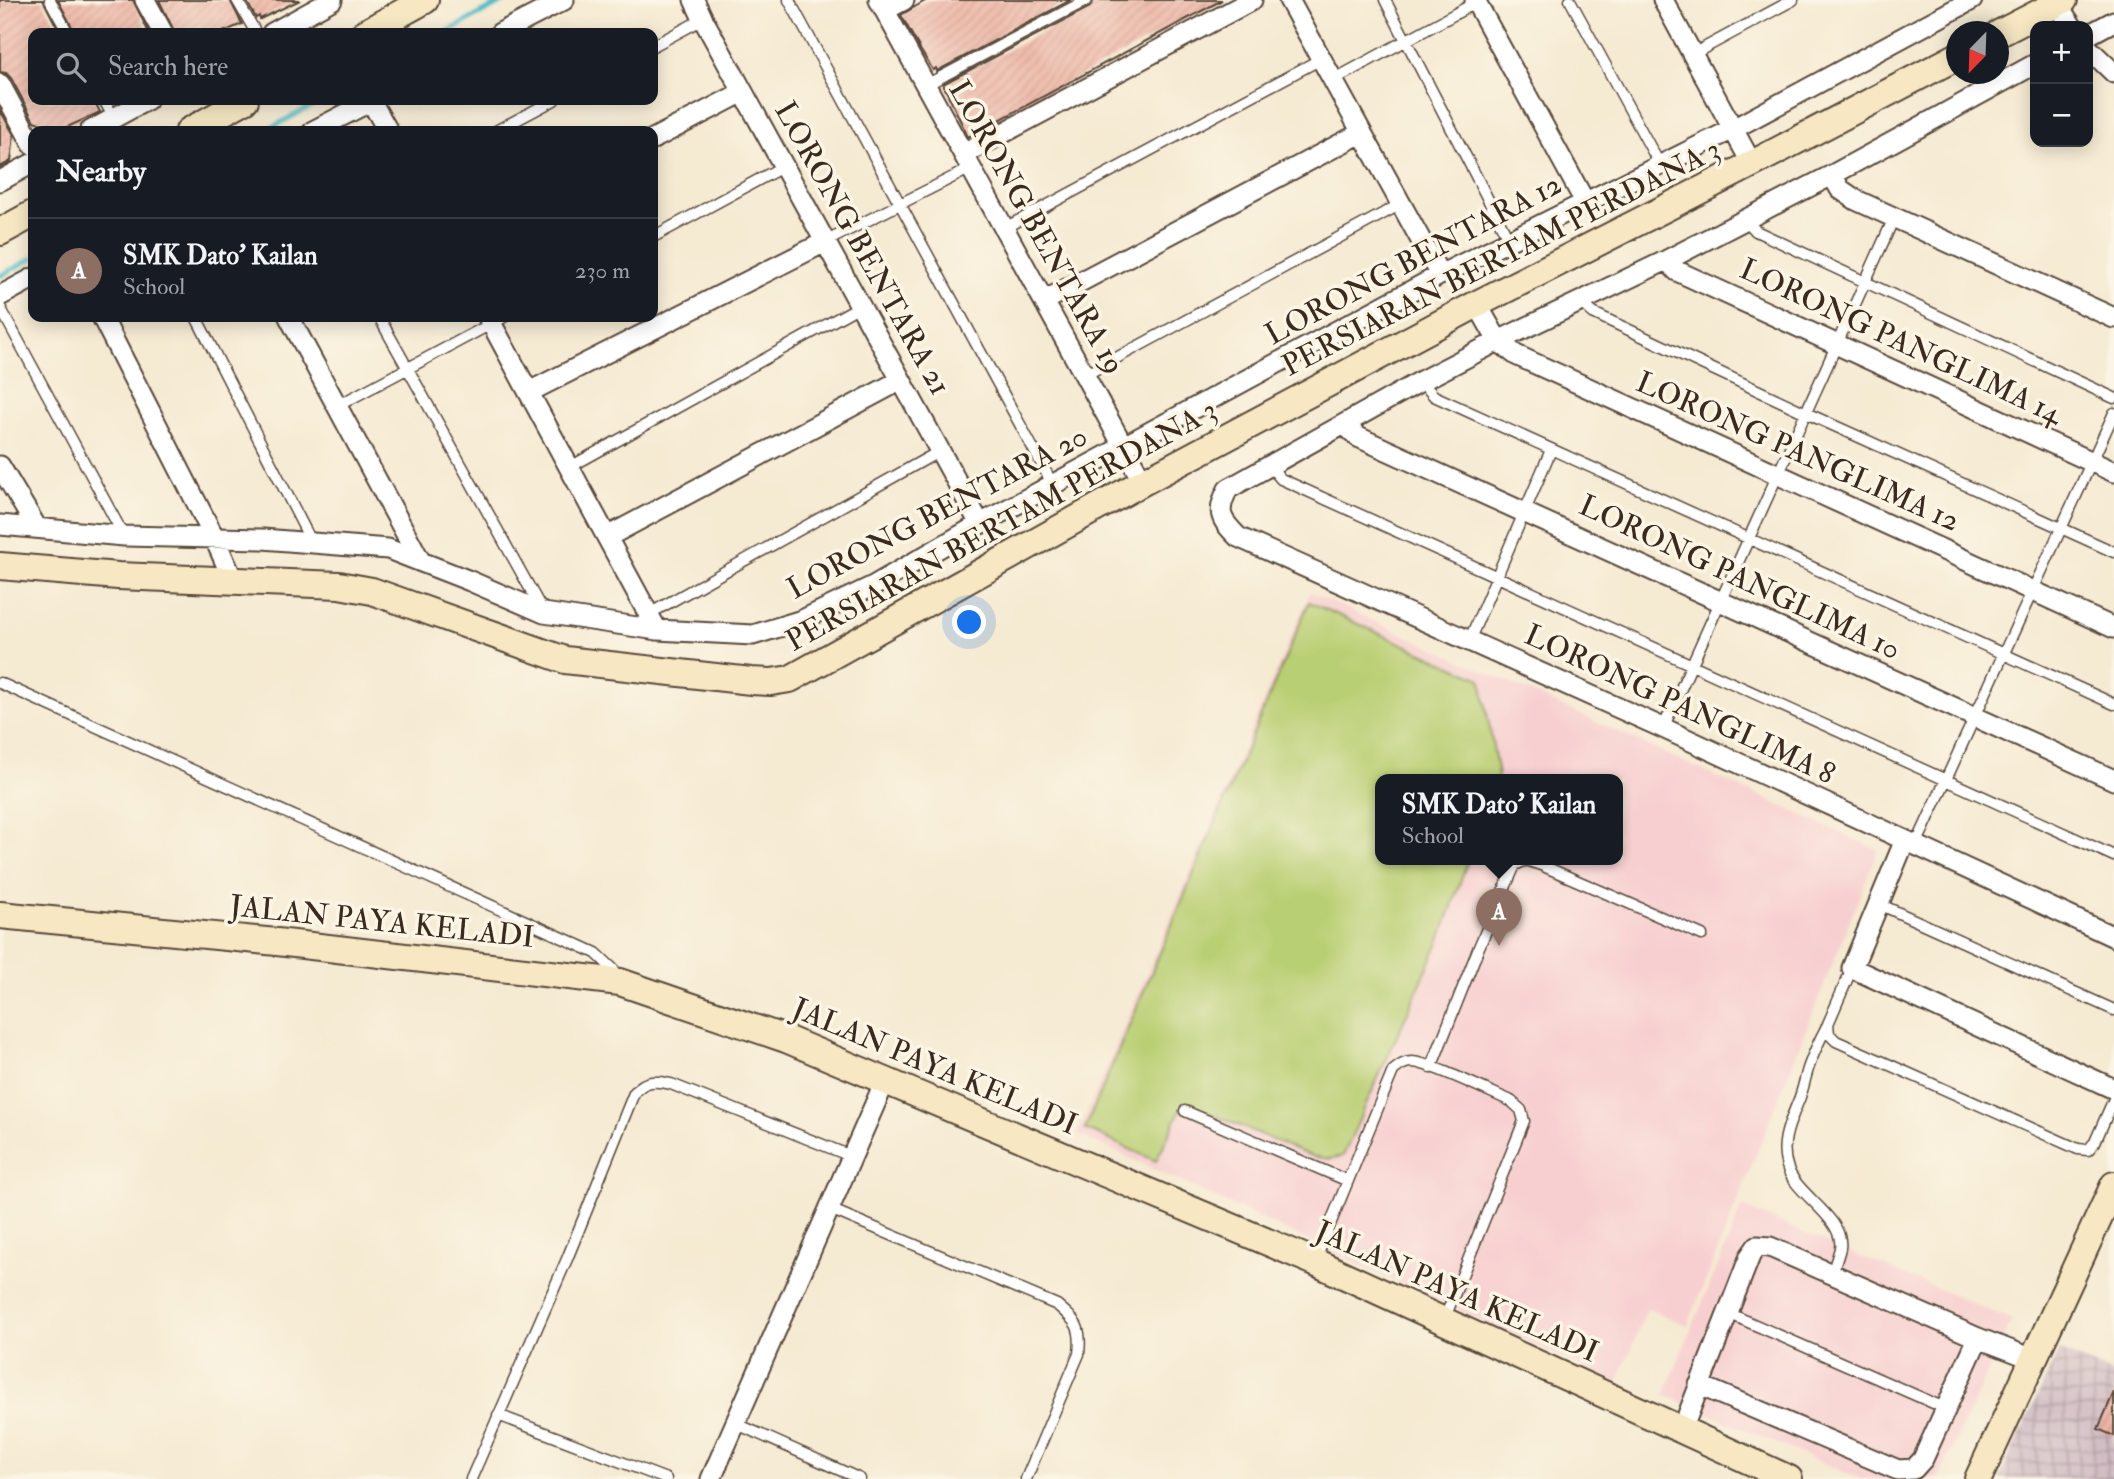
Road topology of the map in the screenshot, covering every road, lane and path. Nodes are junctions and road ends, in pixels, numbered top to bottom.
1 (50, 0) edge
2 (145, 0) edge
3 (237, 0) edge
4 (332, 0) edge
5 (425, 0) edge
6 (564, 0) edge
7 (694, 0) edge
8 (789, 0) edge
9 (904, 0) edge
10 (1087, 0) edge
11 (1252, 0) edge
12 (1289, 0) edge
13 (1385, 0) edge
14 (1570, 0) edge
15 (1663, 0) edge
16 (1793, 0) edge
17 (1972, 0) edge
18 (1478, 1) edge
19 (2060, 2) edge
20 (882, 5) edge
21 (703, 19) junction
22 (2114, 20) edge
23 (2070, 21) edge
24 (65, 28) edge
25 (160, 28) edge
26 (253, 28) edge
27 (281, 28) edge
28 (374, 28) edge
29 (510, 28) edge
30 (2009, 28) edge
31 (2093, 32) edge
32 (1406, 40) junction
33 (658, 43) edge
34 (2093, 53) edge
35 (1693, 54) junction
36 (1321, 59) junction
37 (1946, 62) edge
38 (2030, 67) edge
39 (2114, 73) edge
40 (1333, 80) junction
41 (926, 85) junction
42 (0, 86) edge
43 (743, 92) junction
44 (107, 105) edge
45 (138, 105) edge
46 (236, 105) edge
47 (362, 105) edge
48 (375, 105) edge
49 (545, 105) edge
50 (114, 118) junction
51 (99, 126) edge
52 (198, 126) edge
53 (323, 126) edge
54 (385, 126) edge
55 (505, 126) edge
56 (1733, 129) junction
57 (1361, 133) junction
58 (28, 136) edge
59 (658, 136) edge
60 (968, 161) junction
61 (1752, 164) junction
62 (28, 166) edge
63 (784, 166) junction
64 (1660, 166) junction
65 (1832, 175) junction
66 (0, 181) edge
67 (1585, 202) junction
68 (1401, 204) junction
69 (900, 205) junction
70 (28, 217) edge
71 (1894, 218) junction
72 (1745, 219) junction
73 (1004, 229) junction
74 (0, 232) edge
75 (658, 234) edge
76 (1509, 240) junction
77 (825, 242) junction
78 (1667, 260) junction
79 (1440, 275) junction
80 (28, 281) edge
81 (1866, 281) junction
82 (0, 296) edge
83 (1044, 301) junction
84 (1581, 302) junction
85 (1477, 304) junction
86 (860, 306) junction
87 (0, 307) edge
88 (2114, 318) edge
89 (105, 322) edge
90 (199, 322) edge
91 (292, 322) edge
92 (382, 322) edge
93 (490, 322) edge
94 (496, 322) edge
95 (1498, 341) junction
96 (1837, 344) junction
97 (408, 368) junction
98 (1085, 375) junction
99 (901, 380) junction
100 (1421, 381) junction
101 (529, 392) junction
102 (2114, 398) edge
103 (337, 406) junction
104 (1806, 413) junction
105 (2114, 413) edge
106 (1344, 424) junction
107 (1124, 447) junction
108 (1551, 450) junction
109 (940, 451) junction
110 (2092, 461) junction
111 (1269, 465) junction
112 (0, 466) edge
113 (570, 467) junction
114 (2114, 471) edge
115 (1778, 475) junction
116 (1143, 482) junction
117 (1054, 485) junction
118 (1525, 511) junction
119 (980, 524) junction
120 (0, 525) edge
121 (37, 528) junction
122 (2061, 528) junction
123 (124, 536) junction
124 (214, 537) junction
125 (607, 537) junction
126 (1749, 539) junction
127 (312, 543) junction
128 (2114, 552) edge
129 (421, 562) junction
130 (0, 566) edge
131 (1496, 577) junction
132 (233, 580) junction
133 (2032, 590) junction
134 (1721, 601) junction
135 (544, 613) junction
136 (653, 622) junction
137 (2114, 628) edge
138 (1469, 641) junction
139 (2004, 654) junction
140 (1692, 665) junction
141 (0, 683) edge
142 (2114, 704) edge
143 (1974, 717) junction
144 (1663, 728) junction
145 (1945, 780) junction
146 (2114, 780) edge
147 (1910, 843) junction
148 (2114, 856) edge
149 (1515, 865) edge
150 (1538, 865) edge
151 (1879, 904) junction
152 (0, 915) edge
153 (1702, 935) dead end
154 (2114, 937) edge
155 (1852, 968) junction
156 (620, 982) junction
157 (2114, 1010) edge
158 (1828, 1024) junction
159 (1431, 1068) junction
160 (885, 1081) junction
161 (2114, 1088) edge
162 (2114, 1099) edge
163 (1185, 1111) dead end
164 (853, 1157) junction
165 (1348, 1181) junction
166 (2114, 1185) edge
167 (830, 1209) junction
168 (1315, 1262) junction
169 (1832, 1274) junction
170 (1728, 1313) junction
171 (1444, 1321) junction
172 (1978, 1338) junction
173 (2033, 1359) junction
174 (1699, 1385) junction
175 (1947, 1409) junction
176 (498, 1415) junction
177 (737, 1424) junction
178 (1682, 1430) junction
179 (471, 1479) edge
180 (666, 1479) edge
181 (711, 1479) edge
182 (860, 1479) edge
183 (1026, 1479) edge
184 (1789, 1479) edge
185 (1978, 1479) edge

1 - 24 lane
2 - 25 street
3 - 26 lane
4 - 27 street
5 - 28 street
6 - 29 street
7 - 21 street, LORONG BENTARA 21
8 - 69 lane
9 - 20 street
10 - 41 lane
11 - 60 street
12 - 36 street
13 - 32 lane
14 - 64 lane
15 - 35 street
16 - 35 lane
17 - 56 street, LORONG BENTARA 12
18 - 32 lane
18 - 67 street
19 - 23 street
19 - 30 street
20 - 41 street, LORONG BENTARA 19
21 - 33 lane
21 - 43 street, LORONG BENTARA 21
22 - 31 street
32 - 40 lane
32 - 76 lane
34 - 39 street
35 - 56 street
36 - 40 street
36 - 73 lane
37 - 61 street, PERSIARAN BERTAM PERDANA 3
38 - 65 street
40 - 57 street
41 - 60 street, LORONG BENTARA 19
42 - 58 street
43 - 59 street
43 - 63 street, LORONG BENTARA 21
44 - 50 lane
45 - 50 street
46 - 52 street
47 - 53 street
48 - 54 street
49 - 55 lane
50 - 51 street
56 - 61 street
56 - 64 street, LORONG BENTARA 12
57 - 68 street
57 - 83 street
60 - 69 lane
60 - 73 street, LORONG BENTARA 19
61 - 85 street, PERSIARAN BERTAM PERDANA 3
62 - 66 street
63 - 75 lane
63 - 77 street, LORONG BENTARA 21
64 - 67 street, LORONG BENTARA 12
65 - 71 street
65 - 72 street
67 - 76 street, LORONG BENTARA 12
68 - 79 street
68 - 98 lane
69 - 77 lane
69 - 117 lane
70 - 74 street
71 - 81 lane
71 - 88 street
72 - 78 street
72 - 81 lane
73 - 83 street, LORONG BENTARA 19
76 - 79 street, LORONG BENTARA 12
77 - 86 street, LORONG BENTARA 21
77 - 101 street
78 - 84 street
78 - 96 street, LORONG PANGLIMA 14
79 - 107 street, LORONG BENTARA 12
80 - 82 street
81 - 96 lane
81 - 102 lane
83 - 98 street, LORONG BENTARA 19
84 - 95 street
84 - 104 lane
85 - 95 street, LORONG PANGLIMA 12
85 - 116 street, PERSIARAN BERTAM PERDANA 3
86 - 99 street, LORONG BENTARA 21
86 - 113 lane
87 - 123 lane
89 - 124 street
90 - 127 lane
91 - 103 street
92 - 97 lane
93 - 97 lane
94 - 101 street
95 - 100 street
95 - 115 street, LORONG PANGLIMA 12
96 - 104 lane
96 - 110 street, LORONG PANGLIMA 14
97 - 103 lane
97 - 135 lane
98 - 107 street, LORONG BENTARA 19
99 - 109 street, LORONG BENTARA 21
99 - 125 street
100 - 106 street
100 - 108 lane
101 - 113 street
103 - 129 street
104 - 115 lane
104 - 122 lane
105 - 110 lane
106 - 111 street
106 - 118 street, LORONG PANGLIMA 10
107 - 116 street, LORONG BENTARA 19
107 - 117 street, LORONG BENTARA 20
108 - 118 lane
108 - 126 lane
109 - 119 street, LORONG BENTARA 21
109 - 136 lane
110 - 114 street, LORONG PANGLIMA 14
110 - 122 lane
111 - 131 lane
111 - 138 street, LORONG PANGLIMA 8
112 - 121 street
113 - 125 street
115 - 126 lane
115 - 133 street, LORONG PANGLIMA 12
116 - 132 street, PERSIARAN BERTAM PERDANA 3
117 - 119 street, LORONG BENTARA 20
118 - 131 lane
118 - 134 street, LORONG PANGLIMA 10
119 - 136 street, LORONG BENTARA 20
120 - 121 street, LORONG BENTARA 20
121 - 123 street, LORONG BENTARA 20
122 - 128 lane
122 - 133 lane
123 - 124 street, LORONG BENTARA 20
124 - 127 street, LORONG BENTARA 20
124 - 132 street
125 - 136 street
126 - 134 lane
126 - 139 lane
127 - 129 street, LORONG BENTARA 20
129 - 135 street, LORONG BENTARA 20
130 - 132 street, PERSIARAN BERTAM PERDANA 3
131 - 138 lane
131 - 140 lane
133 - 137 street, LORONG PANGLIMA 12
133 - 139 lane
134 - 140 lane
134 - 143 street, LORONG PANGLIMA 10
135 - 136 street, LORONG BENTARA 20
138 - 144 street, LORONG PANGLIMA 8
139 - 142 lane
139 - 143 lane
140 - 144 lane
140 - 145 lane
141 - 156 lane
143 - 145 lane
143 - 146 street, LORONG PANGLIMA 10
144 - 147 street, LORONG PANGLIMA 8
145 - 147 lane
145 - 148 lane
147 - 151 street
147 - 154 street, LORONG PANGLIMA 8
149 - 159 lane
150 - 153 lane
151 - 155 street
151 - 157 lane
152 - 156 street, JALAN PAYA KELADI
155 - 158 lane
155 - 161 street
156 - 160 street, JALAN PAYA KELADI
158 - 162 lane
158 - 169 lane
159 - 165 lane
159 - 171 lane
160 - 164 street
160 - 168 street, JALAN PAYA KELADI
163 - 165 lane
164 - 167 street
164 - 176 lane
165 - 168 lane
166 - 173 street
167 - 177 street
167 - 183 lane
168 - 171 street, JALAN PAYA KELADI
169 - 170 street
169 - 172 street
170 - 174 street
170 - 175 lane
171 - 178 street, JALAN PAYA KELADI
172 - 173 street
172 - 175 street
173 - 185 street
174 - 175 street
174 - 178 street
176 - 179 lane
176 - 180 lane
177 - 181 street
177 - 182 lane
178 - 184 street, JALAN PAYA KELADI

